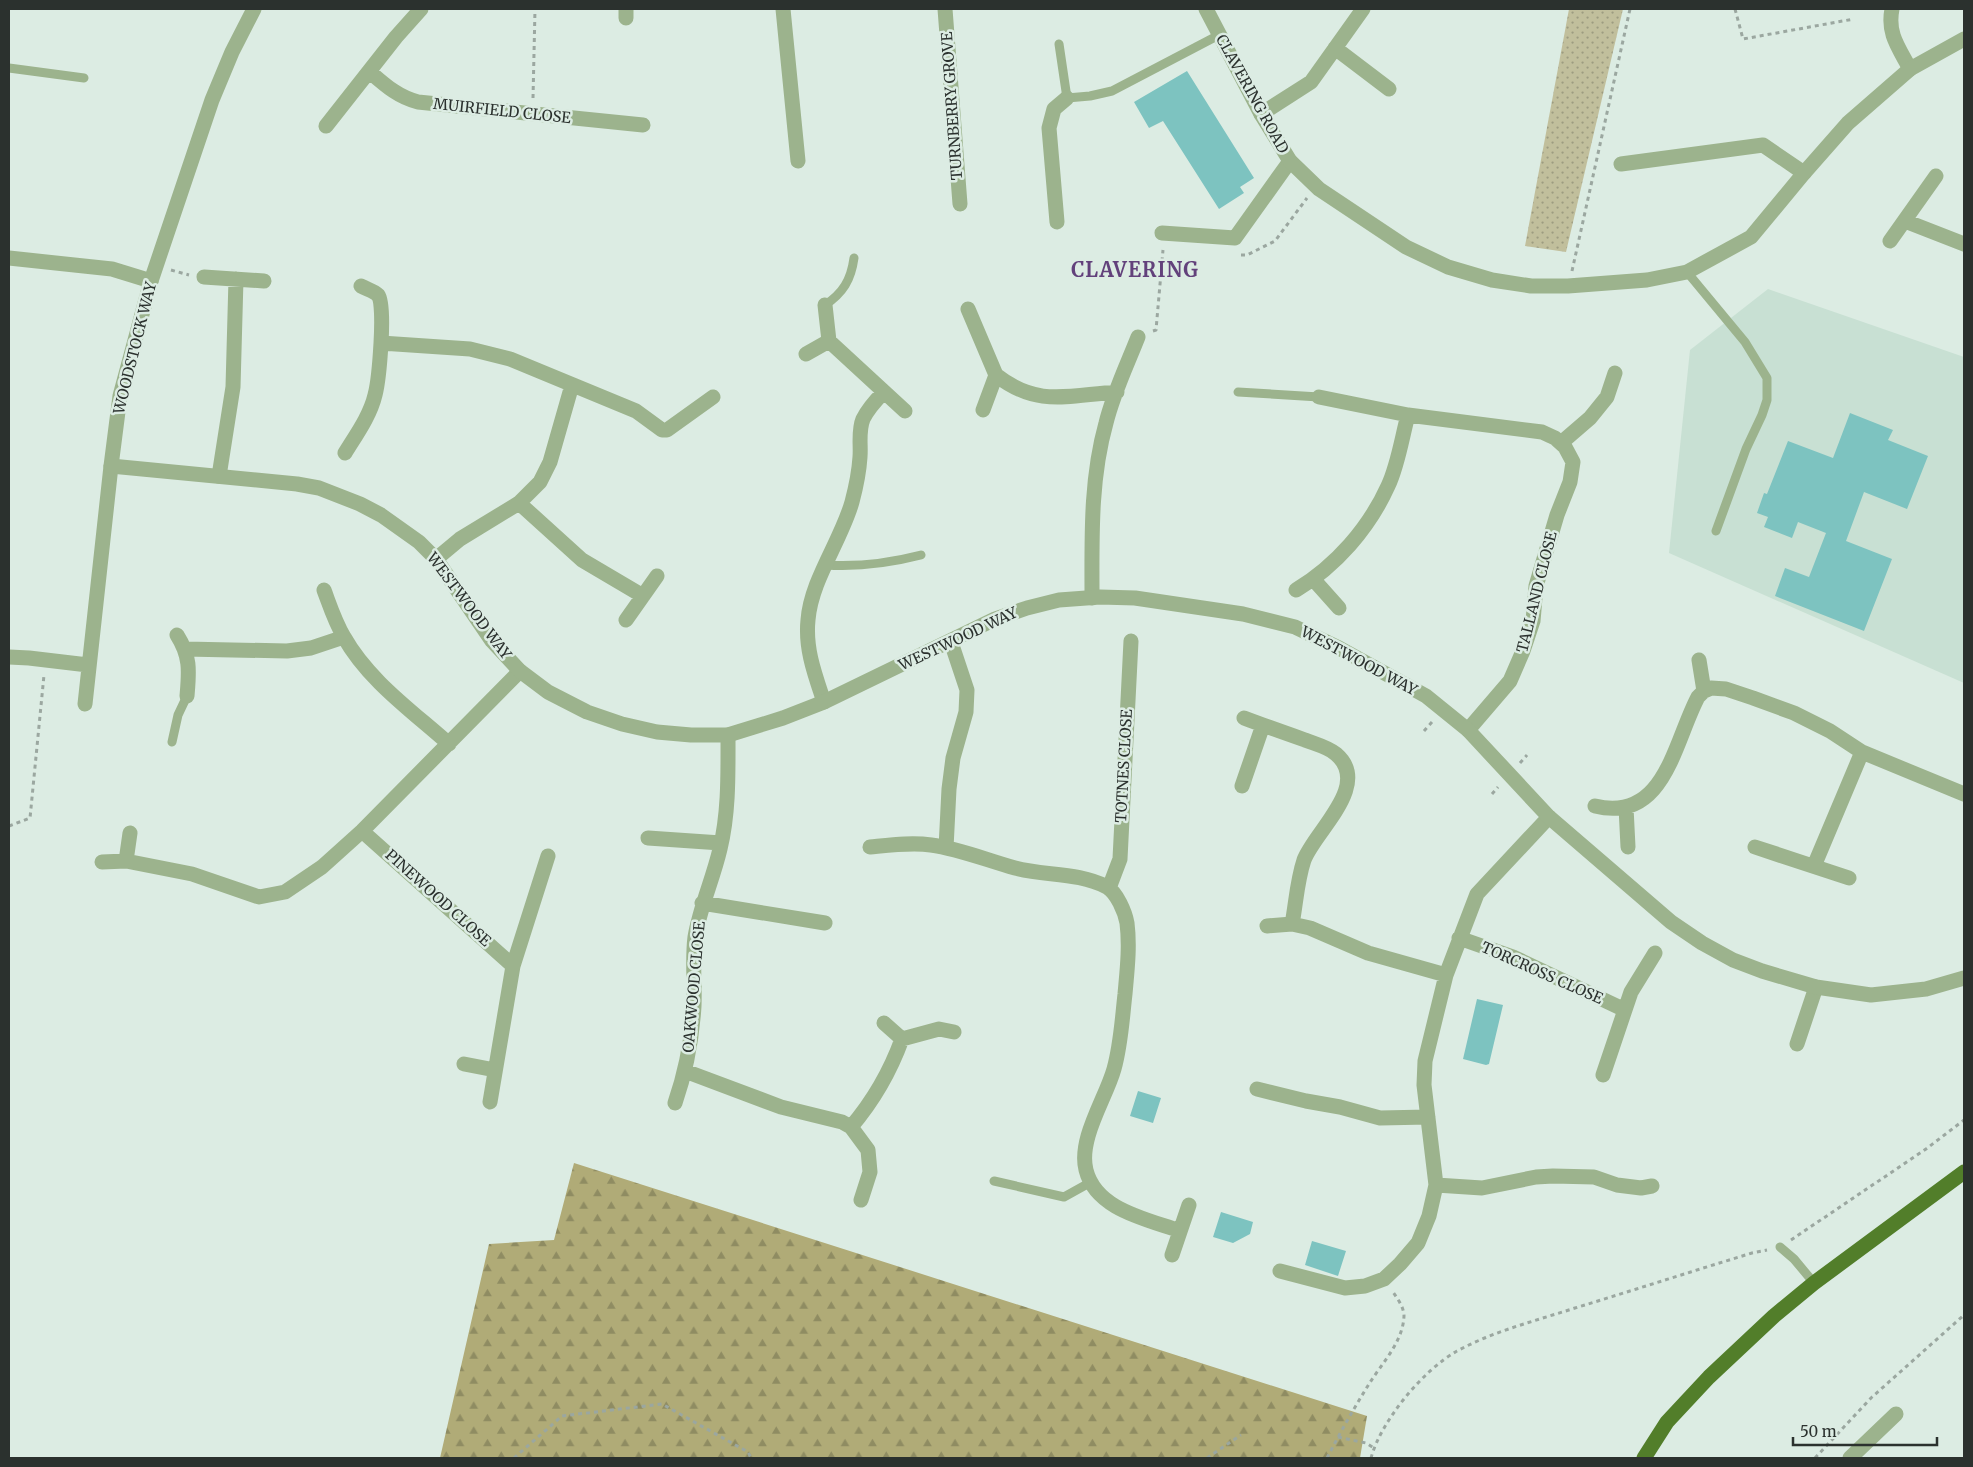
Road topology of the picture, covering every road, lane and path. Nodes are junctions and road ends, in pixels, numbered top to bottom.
1 (254, 9) edge
2 (421, 9) edge
3 (535, 9) edge
4 (783, 9) edge
5 (945, 9) edge
6 (1206, 9) edge
7 (1363, 9) edge
8 (1630, 9) edge
9 (1734, 9) edge
10 (1892, 9) edge
11 (1854, 19) dead end
12 (1219, 35) junction
13 (1964, 39) edge
14 (1059, 44) dead end
15 (1335, 48) junction
16 (9, 68) edge
17 (1910, 69) junction
18 (370, 72) junction
19 (84, 78) dead end
20 (1389, 88) dead end
21 (533, 98) dead end
22 (1067, 98) junction
23 (1261, 114) junction
24 (643, 125) dead end
25 (326, 126) dead end
26 (798, 160) dead end
27 (1290, 161) junction
28 (1621, 164) dead end
29 (1804, 173) junction
30 (1936, 176) dead end
31 (960, 204) dead end
32 (1905, 221) junction
33 (1057, 222) dead end
34 (1162, 233) dead end
35 (1890, 242) dead end
36 (1964, 244) edge
37 (9, 258) edge
38 (854, 258) dead end
39 (156, 265) junction
40 (1687, 272) junction
41 (204, 277) joint
42 (236, 279) junction
43 (151, 281) junction
44 (264, 281) dead end
45 (361, 286) dead end
46 (1568, 286) junction
47 (825, 305) joint
48 (968, 309) dead end
49 (1138, 337) dead end
50 (829, 341) junction
51 (381, 344) junction
52 (806, 354) dead end
53 (1615, 373) dead end
54 (996, 375) junction
55 (572, 385) junction
56 (884, 392) junction
57 (1116, 392) junction
58 (1238, 392) dead end
59 (713, 397) dead end
60 (1319, 397) joint
61 (983, 410) dead end
62 (905, 411) dead end
63 (1408, 415) junction
64 (1561, 443) junction
65 (345, 453) dead end
66 (111, 466) junction
67 (219, 476) junction
68 (519, 503) junction
69 (1716, 531) dead end
70 (920, 554) dead end
71 (436, 559) junction
72 (826, 565) junction
73 (656, 576) dead end
74 (1314, 580) junction
75 (324, 590) dead end
76 (1296, 590) dead end
77 (643, 596) junction
78 (1092, 598) junction
79 (1339, 608) dead end
80 (626, 620) dead end
81 (177, 635) dead end
82 (344, 637) junction
83 (1131, 641) dead end
84 (951, 642) junction
85 (185, 649) junction
86 (9, 657) edge
87 (45, 660) junction
88 (1699, 660) dead end
89 (88, 665) junction
90 (520, 671) junction
91 (1704, 691) junction
92 (187, 696) joint
93 (824, 702) junction
94 (85, 704) dead end
95 (1244, 718) dead end
96 (1436, 718) dead end
97 (1263, 725) junction
98 (1468, 730) junction
99 (1424, 731) dead end
100 (728, 735) junction
101 (172, 742) dead end
102 (448, 744) junction
103 (1862, 752) junction
104 (1527, 755) dead end
105 (1518, 765) dead end
106 (1242, 786) dead end
107 (1964, 794) edge
108 (1595, 806) dead end
109 (1626, 807) junction
110 (1549, 817) junction
111 (9, 826) edge
112 (362, 831) junction
113 (130, 833) dead end
114 (648, 838) dead end
115 (721, 844) junction
116 (870, 847) dead end
117 (1628, 847) dead end
118 (1755, 847) dead end
119 (946, 848) junction
120 (548, 856) dead end
121 (126, 861) junction
122 (102, 862) dead end
123 (1814, 866) junction
124 (1849, 878) dead end
125 (1108, 888) junction
126 (702, 903) junction
127 (825, 922) dead end
128 (1292, 924) junction
129 (1267, 926) dead end
130 (1459, 938) junction
131 (1655, 953) dead end
132 (513, 966) junction
133 (1446, 975) junction
134 (1964, 978) edge
135 (1816, 987) junction
136 (1625, 1010) junction
137 (884, 1023) dead end
138 (954, 1032) dead end
139 (902, 1039) junction
140 (1797, 1044) dead end
141 (464, 1064) dead end
142 (495, 1070) junction
143 (685, 1071) junction
144 (1603, 1075) dead end
145 (1257, 1089) dead end
146 (490, 1102) dead end
147 (675, 1103) dead end
148 (1428, 1117) junction
149 (1964, 1120) edge
150 (852, 1127) junction
151 (1964, 1172) edge
152 (994, 1181) dead end
153 (1091, 1182) junction
154 (1436, 1185) junction
155 (1652, 1186) dead end
156 (861, 1200) dead end
157 (1189, 1205) dead end
158 (1180, 1231) junction
159 (1780, 1247) junction
160 (1172, 1255) dead end
161 (1280, 1271) dead end
162 (1384, 1279) junction
163 (1814, 1283) junction
164 (1964, 1315) edge
165 (1896, 1414) dead end
166 (1241, 1435) dead end
167 (1338, 1437) junction
168 (1374, 1448) junction
169 (1859, 1455) edge
170 (514, 1458) edge
171 (752, 1458) edge
172 (1207, 1458) edge
173 (1327, 1458) edge
174 (1371, 1458) edge
175 (1644, 1458) edge
176 (1815, 1458) edge

1 - 39 street, WOODSTOCK WAY
2 - 18 street
3 - 21 path
4 - 26 street
5 - 31 street, TURNBERRY GROVE
6 - 12 street, CLAVERING ROAD
7 - 15 street
8 - 46 path
9 - 11 path
10 - 17 street
12 - 22 lane
12 - 23 street, CLAVERING ROAD
13 - 17 street, CLAVERING ROAD
14 - 22 lane
15 - 20 street
15 - 23 street
16 - 19 lane
17 - 29 street, CLAVERING ROAD
18 - 24 street, MUIRFIELD CLOSE
18 - 25 street
22 - 33 street
23 - 27 street, CLAVERING ROAD
27 - 34 street
27 - 46 street, CLAVERING ROAD
28 - 29 street
29 - 40 street, CLAVERING ROAD
30 - 32 street
32 - 35 street
32 - 36 street
37 - 43 street
38 - 47 lane
39 - 41 path
39 - 43 street, WOODSTOCK WAY
40 - 46 street, CLAVERING ROAD
40 - 69 lane
41 - 42 street
42 - 44 street
42 - 67 street
43 - 66 street, WOODSTOCK WAY
45 - 51 street
47 - 50 street
48 - 54 street
49 - 57 street
50 - 52 street
50 - 56 street
51 - 55 street
51 - 65 street
53 - 64 street
54 - 57 street
54 - 61 street
55 - 59 street
55 - 68 street
56 - 62 street
56 - 72 street
57 - 78 street
58 - 60 lane
60 - 63 street
63 - 64 street
63 - 74 street
64 - 98 street, TALLAND CLOSE
66 - 67 street, WESTWOOD WAY
66 - 89 street, WOODSTOCK WAY
67 - 71 street, WESTWOOD WAY
68 - 71 street
68 - 77 street
70 - 72 lane
71 - 90 street, WESTWOOD WAY
72 - 93 street
73 - 77 street
74 - 76 street
74 - 79 street
75 - 82 street
77 - 80 street
78 - 84 street, WESTWOOD WAY
78 - 98 street, WESTWOOD WAY
81 - 85 street
82 - 85 street
82 - 102 street
83 - 125 street, TOTNES CLOSE
84 - 93 street, WESTWOOD WAY
84 - 119 street
85 - 92 street
86 - 87 street
87 - 89 street
87 - 111 path
88 - 91 street
89 - 94 street, WOODSTOCK WAY
90 - 100 street, WESTWOOD WAY
90 - 102 street
91 - 103 street
91 - 109 street
92 - 101 lane
93 - 100 street, WESTWOOD WAY
95 - 97 street
96 - 99 path
97 - 106 street
97 - 128 street
98 - 110 street, WESTWOOD WAY
100 - 115 street, OAKWOOD CLOSE
102 - 112 street
103 - 107 street
103 - 123 street
104 - 105 path
108 - 109 street
109 - 117 street
110 - 130 street
110 - 135 street, WESTWOOD WAY
112 - 121 street
112 - 132 street, PINEWOOD CLOSE
113 - 121 street
114 - 115 street
115 - 126 street, OAKWOOD CLOSE
116 - 119 street
118 - 123 street
119 - 125 street
120 - 132 street
121 - 122 street
123 - 124 street
125 - 153 street
126 - 127 street, OAKWOOD CLOSE
126 - 143 street, OAKWOOD CLOSE
128 - 129 street
128 - 133 street
130 - 133 street
130 - 136 street, TORCROSS CLOSE
131 - 136 street
132 - 142 street
133 - 148 street
134 - 135 street, WESTWOOD WAY
135 - 140 street
136 - 144 street
137 - 139 street
138 - 139 street
139 - 150 street
141 - 142 street
142 - 146 street
143 - 147 street, OAKWOOD CLOSE
143 - 150 street, OAKWOOD CLOSE
145 - 148 street
148 - 154 street
149 - 159 path
150 - 156 street
151 - 163 highway
152 - 153 lane
153 - 158 street
154 - 155 street
154 - 162 street
157 - 158 street
158 - 160 street
159 - 163 lane
159 - 168 path
161 - 162 street
162 - 167 path
163 - 175 highway
164 - 176 path
165 - 169 street
166 - 172 path
167 - 168 path
167 - 173 path
168 - 174 path
170 - 171 path

